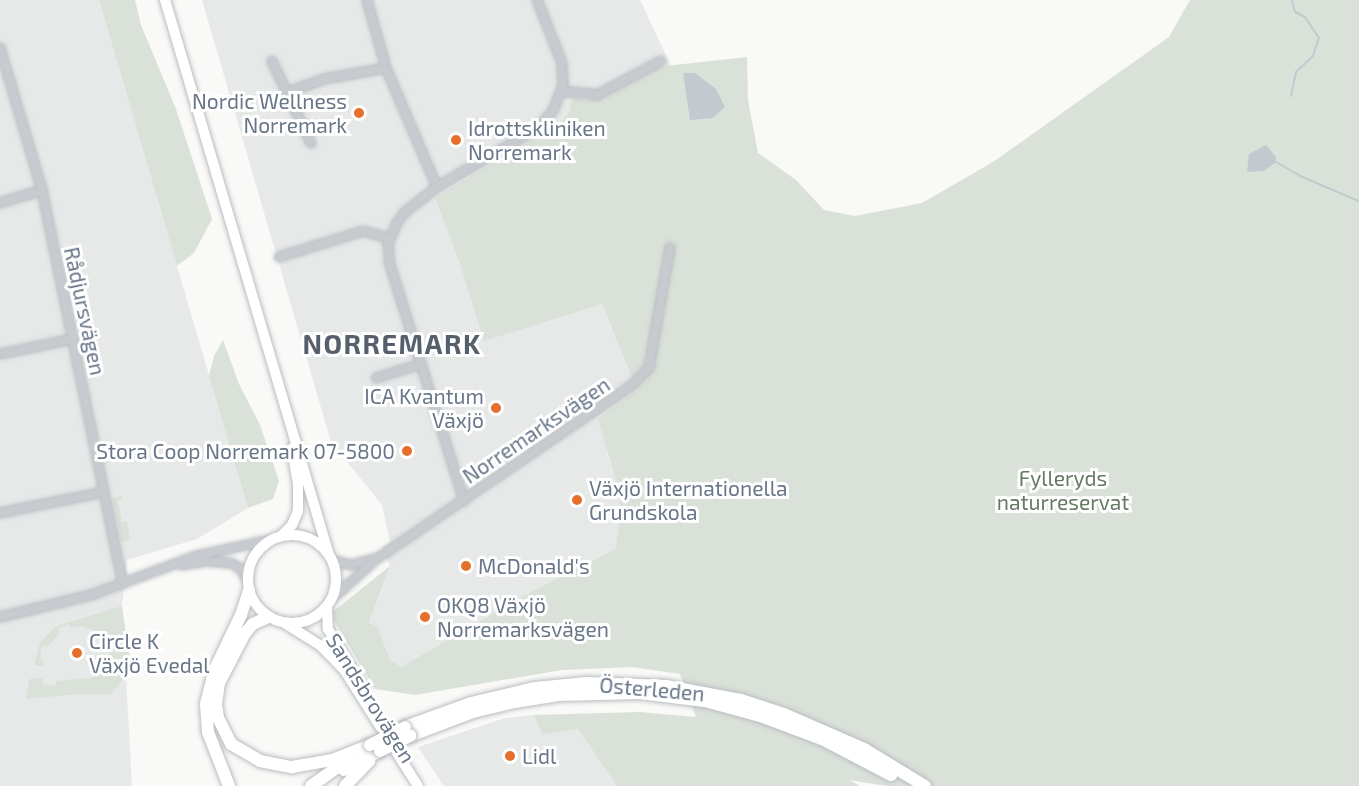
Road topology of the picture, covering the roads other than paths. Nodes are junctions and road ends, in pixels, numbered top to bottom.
1 (159, 0) edge
2 (165, 0) edge
3 (367, 0) edge
4 (537, 0) edge
5 (0, 51) edge
6 (272, 61) dead end
7 (661, 61) dead end
8 (386, 68) junction
9 (561, 91) junction
10 (286, 93) junction
11 (311, 143) dead end
12 (437, 186) junction
13 (42, 190) junction
14 (0, 203) edge
15 (390, 238) junction
16 (670, 248) dead end
17 (279, 257) dead end
18 (73, 339) junction
19 (0, 354) edge
20 (421, 364) junction
21 (376, 378) dead end
22 (104, 492) junction
23 (464, 501) junction
24 (0, 513) edge
25 (277, 538) junction
26 (330, 558) junction
27 (378, 558) junction
28 (144, 576) junction
29 (123, 584) junction
30 (248, 587) junction
31 (329, 603) junction
32 (0, 617) edge
33 (268, 617) junction
34 (283, 622) junction
35 (408, 731) junction
36 (375, 748) junction
37 (229, 786) edge
38 (311, 786) edge
39 (320, 786) edge
40 (345, 786) edge
41 (418, 786) edge
42 (427, 786) edge
43 (911, 786) edge
44 (925, 786) edge

1 - 25 main road
2 - 26 main road
3 - 8 street
4 - 9 street
5 - 13 street, Rådjursvägen
6 - 10 street
7 - 9 street
8 - 10 street
8 - 12 street
9 - 12 street
10 - 11 street
12 - 15 street
13 - 14 street
13 - 18 street, Rådjursvägen
15 - 17 street
15 - 20 street
16 - 23 street, Norremarksvägen
18 - 19 street
18 - 22 street, Rådjursvägen
20 - 21 street
20 - 23 street
22 - 24 street
22 - 29 street, Rådjursvägen
23 - 27 street, Norremarksvägen
25 - 26 main road
25 - 28 street
25 - 30 main road
26 - 27 street, Norremarksvägen
26 - 31 main road
27 - 31 street
28 - 29 street
28 - 30 street
29 - 32 street
30 - 33 main road
30 - 37 highway
31 - 34 main road
31 - 42 main road, Sandsbrovägen
33 - 34 main road
33 - 36 highway
34 - 41 main road, Sandsbrovägen
35 - 36 highway, Österleden, bridge
35 - 43 highway, Österleden
35 - 44 highway, Österleden
36 - 38 highway
36 - 39 highway
36 - 40 highway

